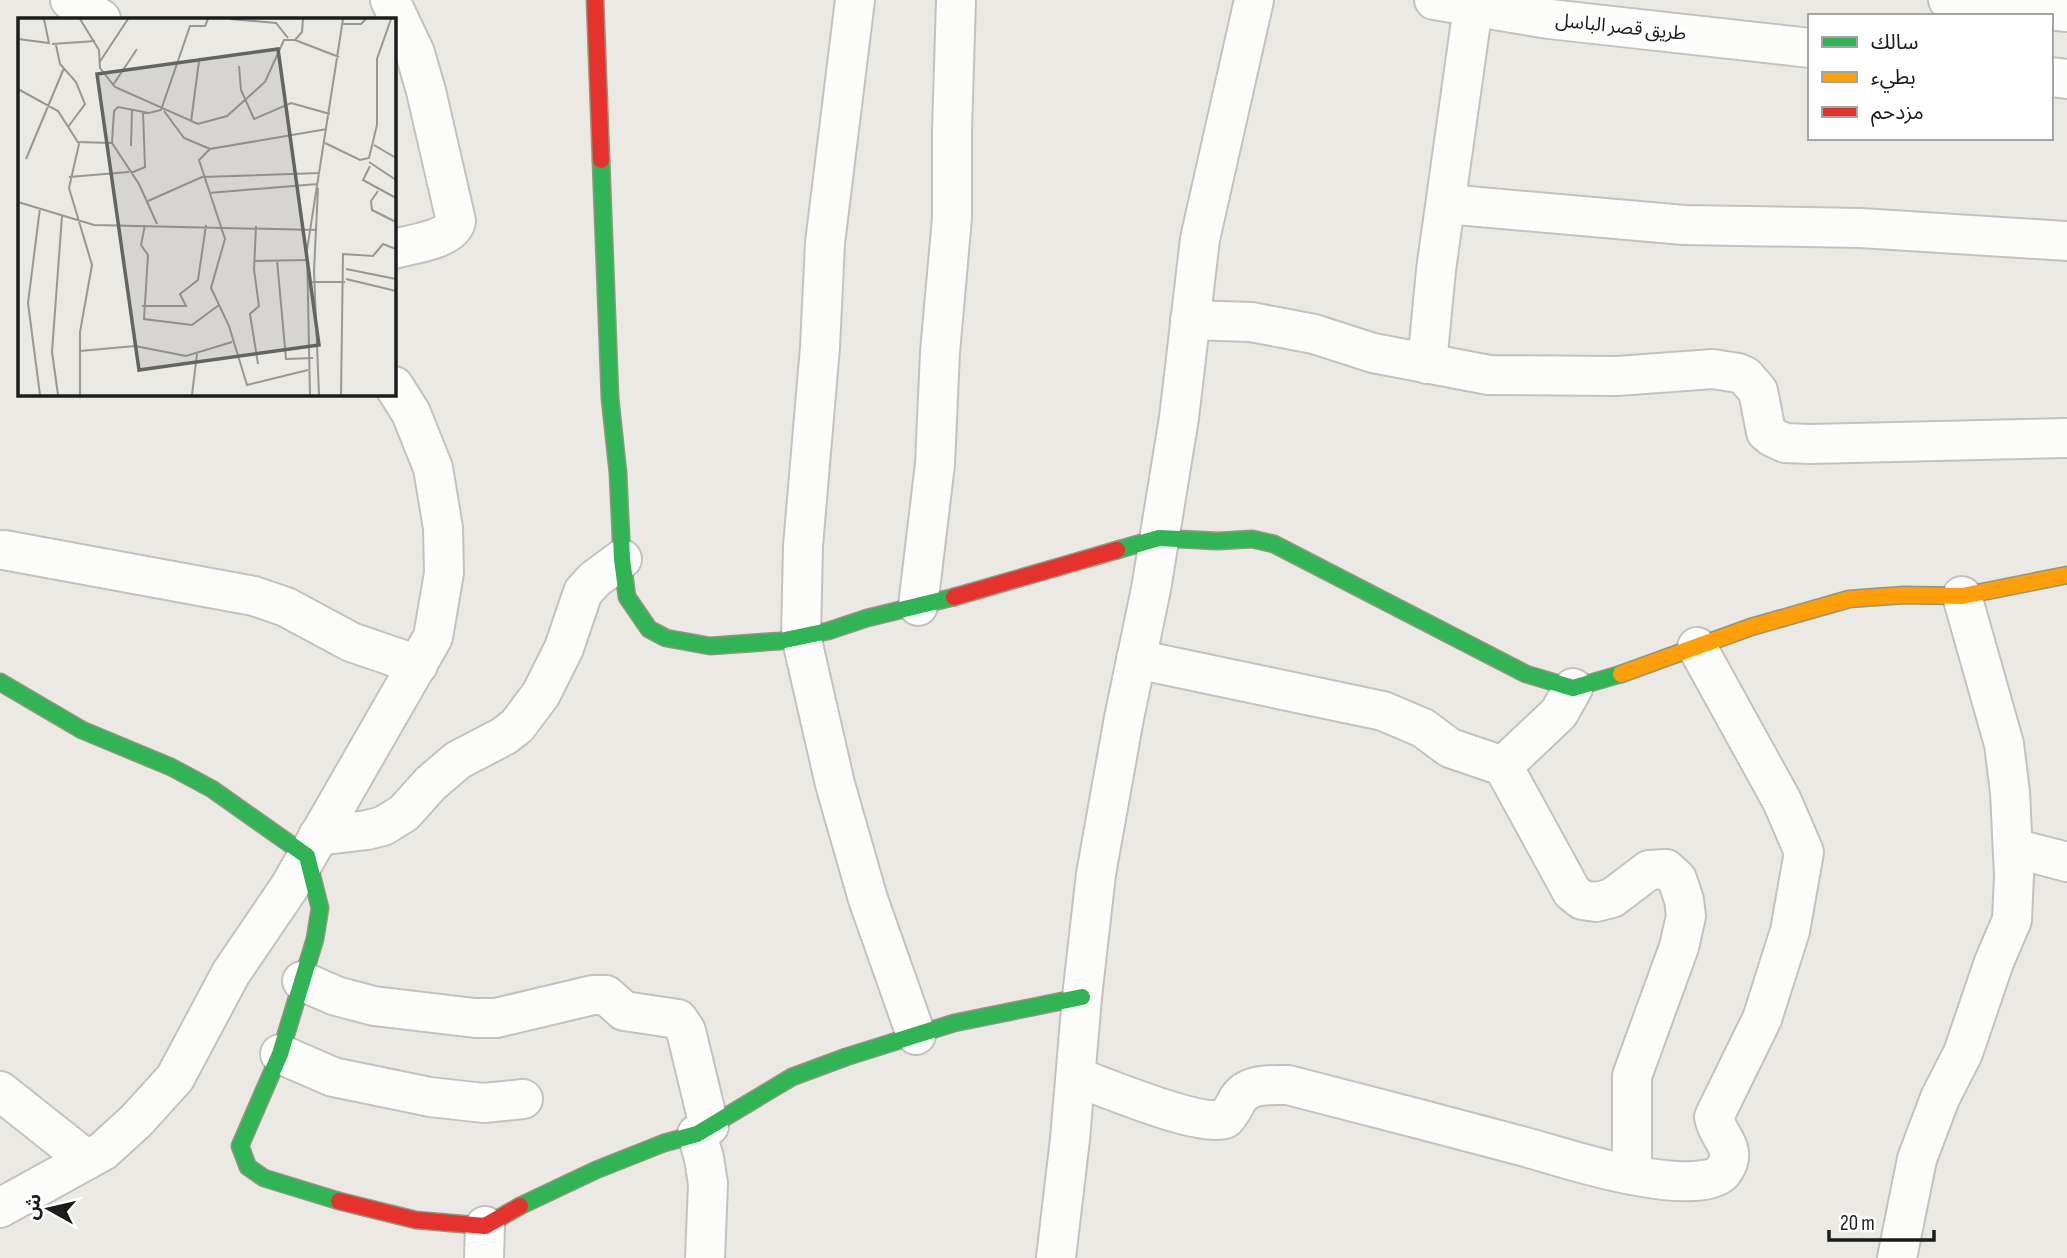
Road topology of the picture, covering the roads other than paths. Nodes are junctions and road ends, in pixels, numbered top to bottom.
1 (70, 0) edge
2 (390, 0) edge
3 (595, 0) edge
4 (855, 0) edge
5 (956, 0) edge
6 (1255, 0) edge
7 (1434, 0) edge
8 (1948, 0) edge
9 (1473, 8) junction
10 (1985, 10) edge
11 (2067, 12) edge
12 (1627, 13) edge
13 (99, 18) edge
14 (1808, 48) edge
15 (1446, 204) junction
16 (2067, 241) edge
17 (396, 248) edge
18 (1190, 320) junction
19 (1427, 364) junction
20 (396, 389) edge
21 (2067, 438) edge
22 (1160, 538) junction
23 (4, 550) dead end
24 (622, 559) junction
25 (2067, 575) edge
26 (1962, 596) junction
27 (918, 606) junction
28 (801, 636) junction
29 (1698, 646) junction
30 (1136, 660) junction
31 (418, 665) junction
32 (0, 682) edge
33 (1573, 688) junction
34 (1503, 766) junction
35 (312, 846) junction
36 (2012, 848) junction
37 (2067, 862) edge
38 (302, 981) junction
39 (1082, 996) junction
40 (916, 1035) junction
41 (280, 1054) junction
42 (1076, 1077) junction
43 (0, 1091) edge
44 (523, 1099) dead end
45 (703, 1130) junction
46 (87, 1160) junction
47 (1632, 1175) junction
48 (0, 1209) edge
49 (485, 1242) edge
50 (705, 1258) edge
51 (1056, 1258) edge
52 (1897, 1258) edge

1 - 13 street
2 - 17 street
3 - 24 street
4 - 28 street
5 - 27 street
6 - 18 street
7 - 9 street, طريق قصر الباسل
8 - 10 street
9 - 12 street, طريق قصر الباسل
9 - 15 street
10 - 11 street
12 - 14 street, طريق قصر الباسل
15 - 16 street
15 - 19 street
18 - 19 street
18 - 22 street
19 - 21 street
20 - 31 street
22 - 27 street
22 - 30 street
22 - 33 street
23 - 31 street
24 - 28 street
24 - 35 street
25 - 26 street
26 - 29 street
26 - 36 street
27 - 28 street
28 - 40 street
29 - 33 street
29 - 47 street
30 - 34 street
30 - 39 street
31 - 35 street
32 - 35 street
33 - 34 street
34 - 47 street
35 - 38 street
35 - 46 street
36 - 37 street
36 - 52 street
38 - 41 street
38 - 45 street
39 - 40 street
39 - 42 street
40 - 45 street
41 - 44 street
41 - 49 street
42 - 47 street
42 - 51 street
43 - 46 street
45 - 49 street
45 - 50 street
46 - 48 street

